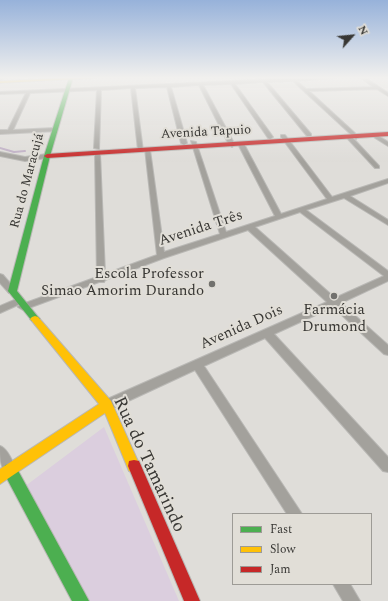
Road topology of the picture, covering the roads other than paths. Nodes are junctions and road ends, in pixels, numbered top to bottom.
1 (22, 106) edge
2 (62, 106) edge
3 (98, 106) edge
4 (136, 106) edge
5 (176, 106) edge
6 (213, 106) edge
7 (248, 106) edge
8 (285, 106) edge
9 (321, 106) edge
10 (55, 130) junction
11 (0, 132) edge
12 (10, 132) junction
13 (388, 134) edge
14 (309, 135) junction
15 (370, 135) junction
16 (352, 136) junction
17 (270, 137) junction
18 (285, 139) junction
19 (234, 143) junction
20 (191, 144) junction
21 (388, 144) edge
22 (143, 148) junction
23 (97, 150) junction
24 (0, 154) edge
25 (48, 154) junction
26 (377, 167) dead end
27 (387, 182) edge
28 (346, 196) junction
29 (331, 200) junction
30 (301, 210) junction
31 (279, 218) junction
32 (388, 223) edge
33 (251, 228) junction
34 (224, 236) junction
35 (161, 256) junction
36 (388, 274) edge
37 (0, 277) edge
38 (388, 278) edge
39 (101, 280) junction
40 (12, 291) junction
41 (21, 304) junction
42 (334, 304) junction
43 (0, 310) edge
44 (267, 333) junction
45 (388, 351) edge
46 (197, 364) junction
47 (107, 405) junction
48 (0, 452) edge
49 (388, 466) edge
50 (5, 474) edge
51 (294, 513) edge
52 (342, 585) edge
53 (81, 601) edge
54 (192, 601) edge
55 (352, 601) edge

1 - 12 street
2 - 10 street, Rua do Maracujá
3 - 23 street
4 - 22 street
5 - 20 street
6 - 19 street
7 - 17 street
8 - 14 street
9 - 16 street
10 - 12 street
10 - 25 street, Rua do Maracujá
11 - 12 street
13 - 15 street, Avenida Tapuio
14 - 16 street, Avenida Tapuio
14 - 18 street, Avenida Tapuio
15 - 16 street, Avenida Tapuio
15 - 21 street
16 - 18 street, Avenida Tapuio
16 - 26 street
17 - 18 street, Avenida Tapuio
17 - 19 street, Avenida Tapuio
18 - 19 street, Avenida Tapuio
18 - 29 street
19 - 20 street, Avenida Tapuio
19 - 31 street
20 - 22 street, Avenida Tapuio
20 - 34 street
22 - 23 street, Avenida Tapuio
22 - 35 street
23 - 25 street, Avenida Tapuio
23 - 39 street
24 - 25 street
25 - 40 street, Rua do Maracujá
27 - 28 street, Avenida Três
28 - 29 street, Avenida Três
28 - 32 street
29 - 30 street, Avenida Três
30 - 31 street, Avenida Três
30 - 36 street
31 - 33 street, Avenida Três
33 - 34 street, Avenida Três
33 - 42 street
34 - 35 street, Avenida Três
35 - 39 street, Avenida Três
37 - 40 street, Rua do Tamarindo
38 - 42 street, Avenida Dois
39 - 41 street, Avenida Três
40 - 41 street, Rua do Tamarindo
41 - 43 street, Avenida Três
41 - 47 street, Rua do Tamarindo
42 - 44 street, Avenida Dois
42 - 45 street
44 - 46 street, Avenida Dois
44 - 49 street
46 - 47 street, Avenida Dois
46 - 51 street
47 - 50 street
47 - 54 street, Rua do Tamarindo
48 - 50 street
50 - 53 street
52 - 55 street

